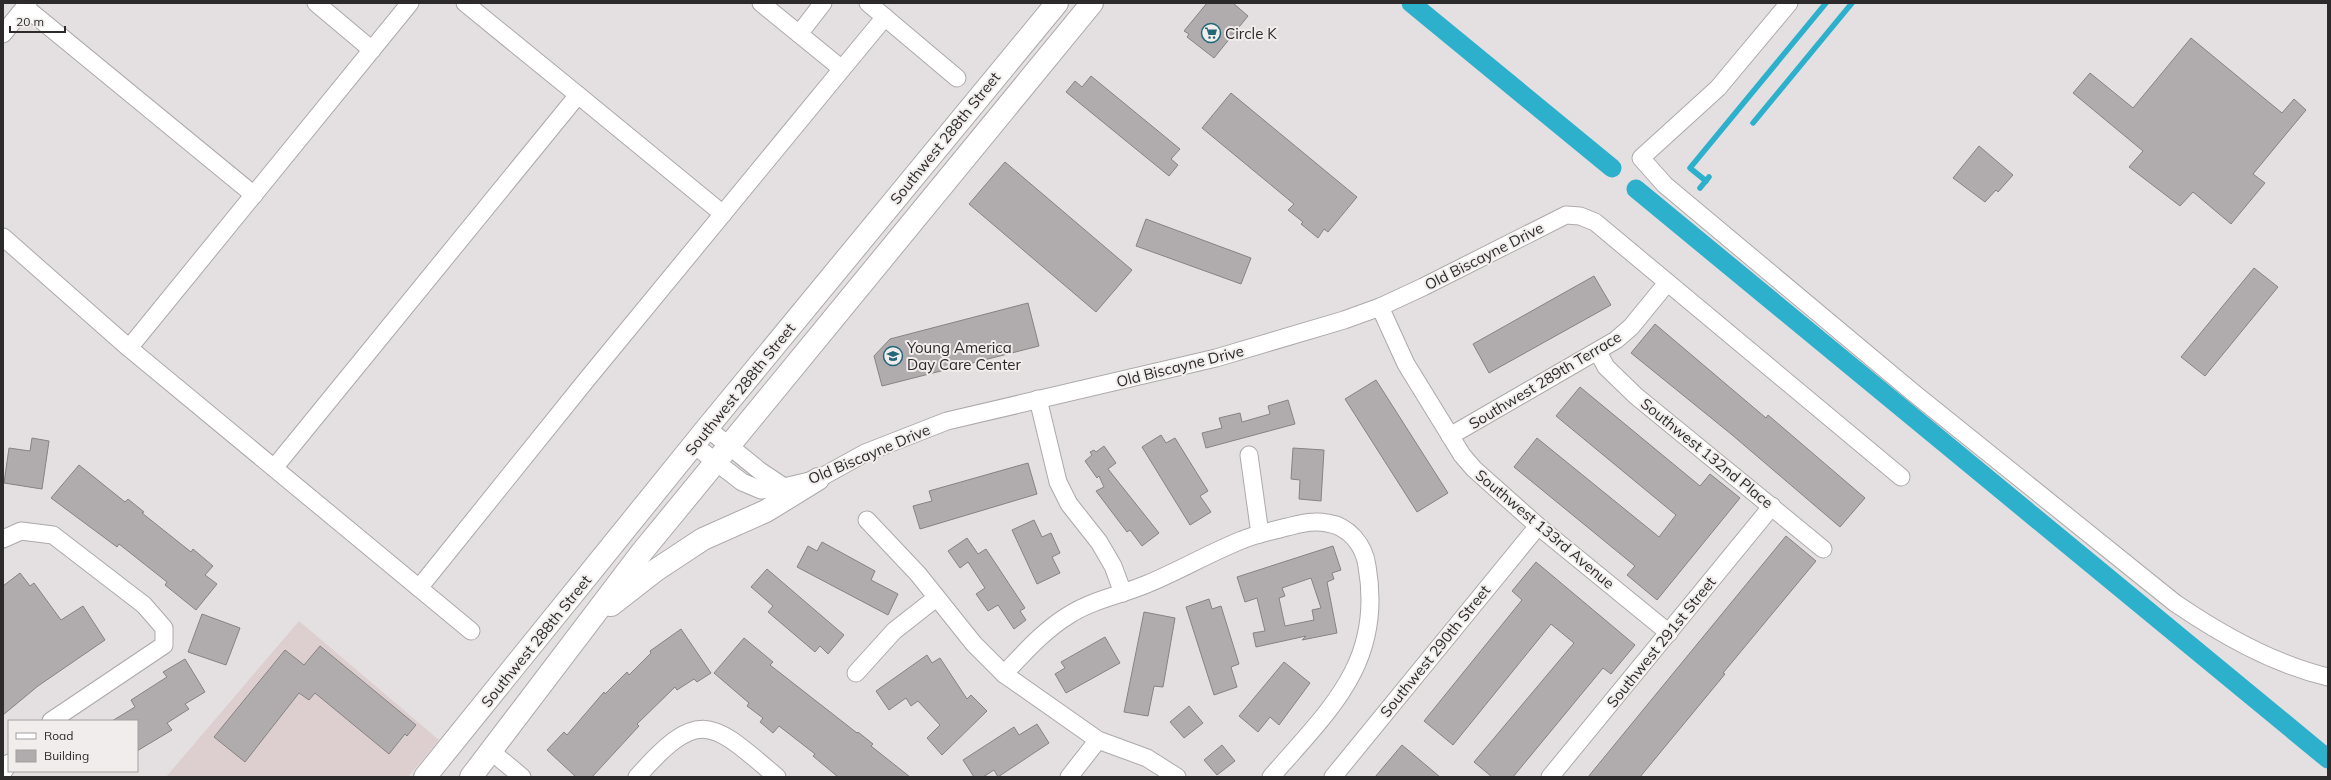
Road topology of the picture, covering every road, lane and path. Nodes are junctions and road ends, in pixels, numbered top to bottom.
1 (316, 3) edge
2 (410, 3) edge
3 (465, 3) edge
4 (761, 3) edge
5 (824, 3) edge
6 (868, 3) edge
7 (1057, 3) edge
8 (1092, 3) edge
9 (1789, 3) edge
10 (26, 5) edge
11 (885, 17) junction
12 (3, 34) edge
13 (798, 34) junction
14 (372, 50) junction
15 (842, 69) junction
16 (957, 78) dead end
17 (578, 95) junction
18 (254, 195) junction
19 (723, 214) junction
20 (3, 237) edge
21 (851, 253) junction
22 (872, 270) junction
23 (1668, 283) junction
24 (1380, 307) junction
25 (129, 348) junction
26 (1598, 352) junction
27 (1038, 399) junction
28 (701, 436) junction
29 (1450, 436) junction
30 (722, 454) junction
31 (1249, 455) dead end
32 (274, 468) junction
33 (1901, 477) dead end
34 (818, 478) junction
35 (1772, 506) junction
36 (867, 520) dead end
37 (1538, 526) junction
38 (1260, 534) junction
39 (3, 539) edge
40 (1823, 549) dead end
41 (419, 588) junction
42 (1123, 593) junction
43 (936, 598) junction
44 (592, 618) junction
45 (471, 631) dead end
46 (1669, 633) junction
47 (856, 673) dead end
48 (1004, 674) junction
49 (2328, 677) edge
50 (53, 720) edge
51 (1098, 740) junction
52 (492, 752) junction
53 (425, 777) edge
54 (472, 777) edge
55 (522, 777) edge
56 (637, 777) edge
57 (776, 777) edge
58 (1069, 777) edge
59 (1177, 777) edge
60 (1271, 777) edge
61 (1333, 777) edge
62 (1550, 777) edge

1 - 14 street
2 - 14 street
3 - 17 street
4 - 13 street
5 - 13 street
6 - 11 street
7 - 21 main road, Southwest 288th Street
8 - 22 main road, Southwest 288th Street
9 - 49 street
10 - 12 street
10 - 18 street
11 - 15 street
11 - 16 street
13 - 15 street
14 - 18 street
15 - 19 street
17 - 19 street
17 - 32 street
18 - 25 street
19 - 41 street
20 - 25 street
21 - 22 main road
21 - 28 main road, Southwest 288th Street
22 - 30 main road, Southwest 288th Street
23 - 24 street, Old Biscayne Drive
23 - 26 street, Southwest 289th Terrace
23 - 33 street
24 - 27 street, Old Biscayne Drive
24 - 29 street, Southwest 133rd Avenue
25 - 32 street
26 - 29 street, Southwest 289th Terrace
26 - 35 street, Southwest 132nd Place
27 - 34 street, Old Biscayne Drive
27 - 42 street
28 - 30 street, Old Biscayne Drive
28 - 53 main road, Southwest 288th Street
29 - 37 street, Southwest 133rd Avenue
30 - 34 street, Old Biscayne Drive
30 - 44 main road, Southwest 288th Street
31 - 38 street
32 - 41 street
34 - 44 main road
35 - 40 street, Southwest 132nd Place
35 - 46 street, Southwest 291st Street
36 - 43 street
37 - 46 street, Southwest 133rd Avenue
37 - 61 street, Southwest 290th Street
38 - 42 street
38 - 60 street
39 - 50 street
41 - 45 street
42 - 48 street
43 - 47 street
43 - 48 street
44 - 52 main road, Southwest 288th Street
46 - 62 street, Southwest 291st Street
48 - 51 street
51 - 58 street
51 - 59 street
52 - 54 main road, Southwest 288th Street
52 - 55 street
56 - 57 street

